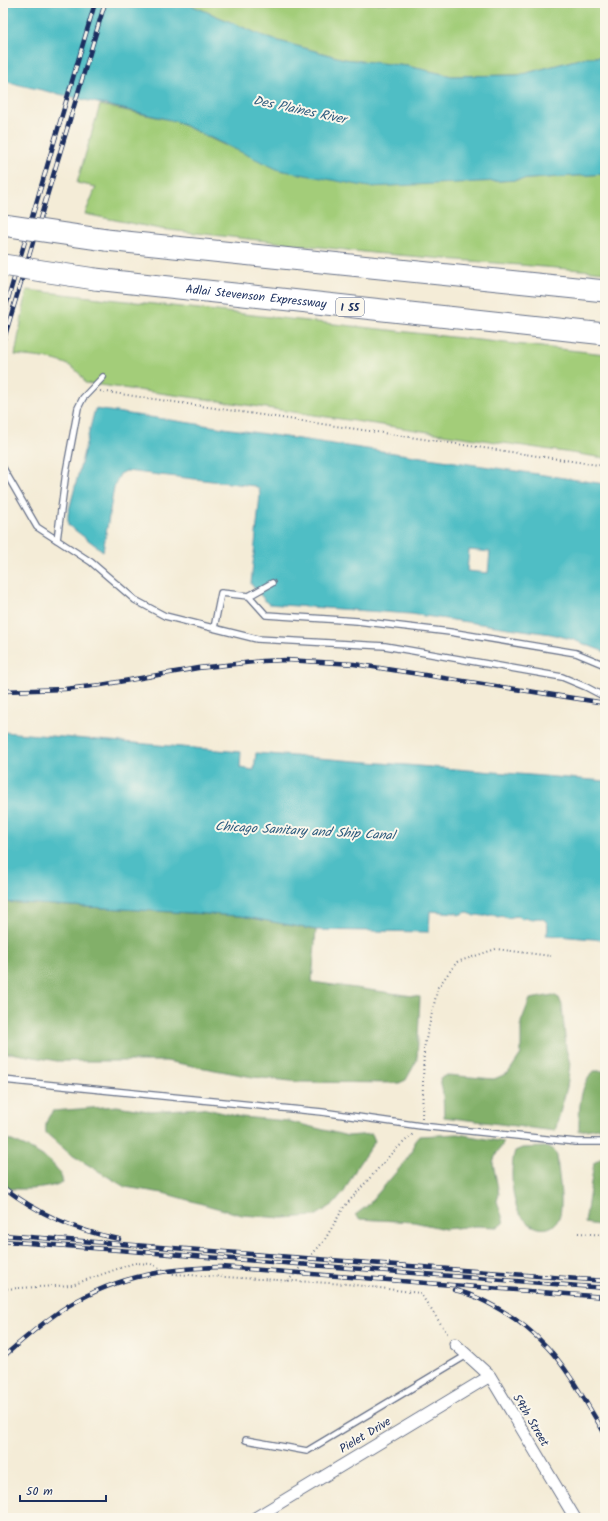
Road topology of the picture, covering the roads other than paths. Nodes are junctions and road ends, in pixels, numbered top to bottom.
1 (3, 225) edge
2 (3, 265) edge
3 (605, 291) edge
4 (605, 334) edge
5 (103, 377) dead end
6 (3, 468) edge
7 (57, 540) junction
8 (272, 583) dead end
9 (249, 596) junction
10 (214, 628) junction
11 (605, 664) edge
12 (605, 697) edge
13 (3, 1080) edge
14 (605, 1142) edge
15 (455, 1344) road end
16 (467, 1355) junction
17 (490, 1376) junction
18 (246, 1440) dead end
19 (255, 1518) edge
20 (575, 1518) edge

1 - 3 highway, bridge
2 - 4 highway, Adlai Stevenson Expressway / I 55, bridge
5 - 7 lane
6 - 7 lane
7 - 10 lane
8 - 9 lane
9 - 10 lane
9 - 11 lane
10 - 12 lane
13 - 14 lane
15 - 16 street, 59th Street
16 - 17 street, 59th Street
16 - 18 lane
17 - 19 street, Pielet Drive
17 - 20 street, 59th Street

